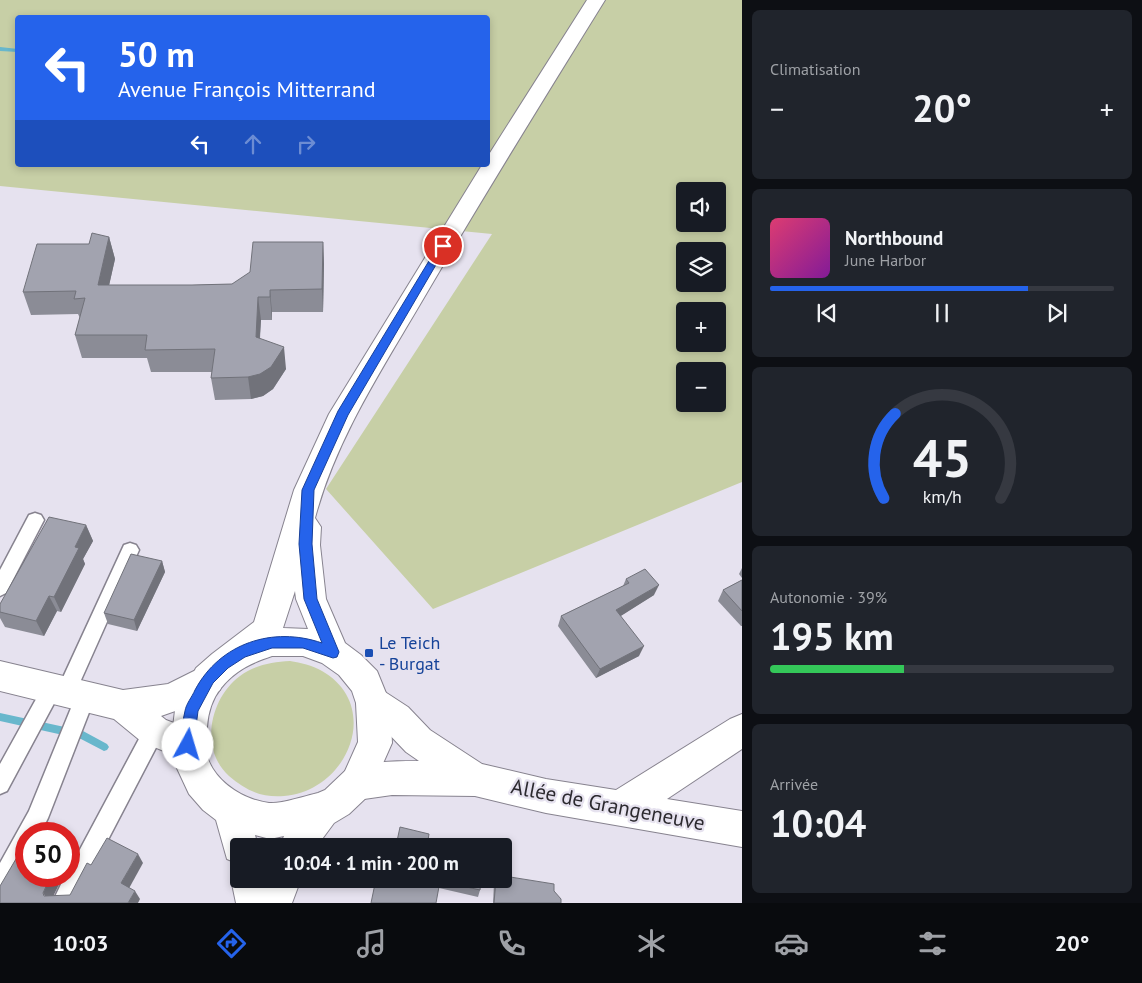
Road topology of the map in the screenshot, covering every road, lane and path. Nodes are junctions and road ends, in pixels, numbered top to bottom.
1 (596, 0) edge
2 (308, 490) junction
3 (35, 520) dead end
4 (130, 550) dead end
5 (0, 588) edge
6 (241, 652) junction
7 (333, 652) junction
8 (0, 676) edge
9 (208, 679) junction
10 (68, 692) junction
11 (374, 703) junction
12 (123, 706) junction
13 (742, 730) edge
14 (154, 731) junction
15 (188, 745) junction
16 (475, 779) junction
17 (357, 783) junction
18 (0, 784) edge
19 (619, 809) junction
20 (231, 810) junction
21 (321, 810) junction
22 (34, 822) edge
23 (742, 829) edge
24 (238, 838) edge
25 (301, 838) edge
26 (15, 857) edge
27 (0, 885) edge
28 (251, 888) edge
29 (279, 888) edge
30 (63, 903) edge
31 (255, 903) edge
32 (273, 903) edge

1 - 2 main road
2 - 6 main road
2 - 7 main road
3 - 5 lane
4 - 10 lane
6 - 7 main road
6 - 9 main road
7 - 11 main road
8 - 10 main road
9 - 12 main road
9 - 15 main road
10 - 12 main road
10 - 18 lane
10 - 22 lane
11 - 16 main road, Allée de Grangeneuve
11 - 17 main road
12 - 14 main road
13 - 19 main road
14 - 15 main road
14 - 30 lane
15 - 20 main road
16 - 17 main road, Allée de Grangeneuve
16 - 19 main road, Allée de Grangeneuve
17 - 21 main road
19 - 23 main road, Allée de Grangeneuve
20 - 21 main road
20 - 24 main road
21 - 25 main road
26 - 27 lane
28 - 31 main road
29 - 32 main road

